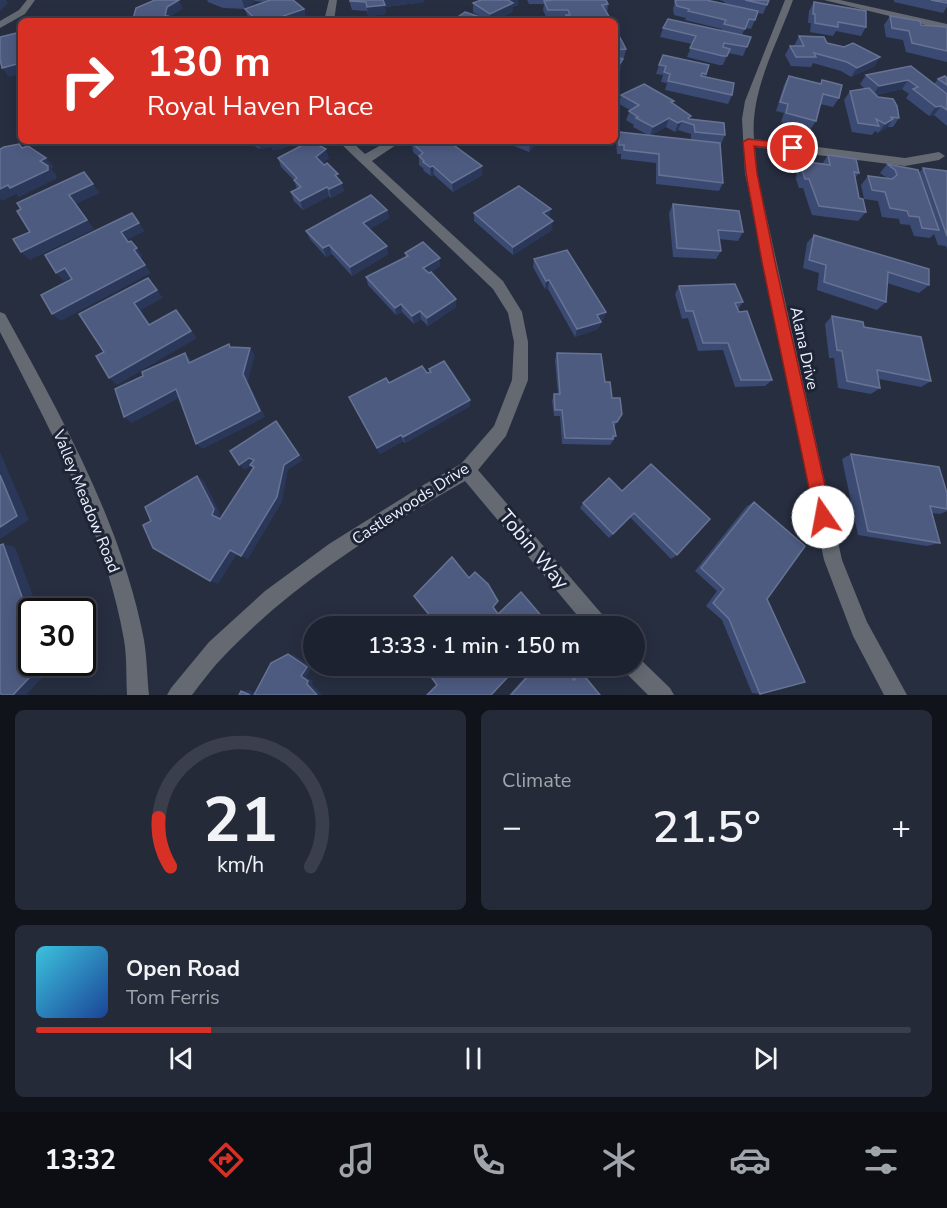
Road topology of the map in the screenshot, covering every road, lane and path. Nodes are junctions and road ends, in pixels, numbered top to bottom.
1 (31, 0) edge
2 (333, 0) edge
3 (789, 0) edge
4 (828, 0) edge
5 (330, 18) edge
6 (0, 25) edge
7 (947, 27) edge
8 (748, 142) junction
9 (347, 144) edge
10 (391, 144) edge
11 (939, 156) dead end
12 (365, 160) junction
13 (0, 318) edge
14 (467, 470) junction
15 (591, 616) edge
16 (643, 676) edge
17 (138, 695) edge
18 (178, 695) edge
19 (663, 695) edge
20 (896, 695) edge

1 - 6 street
2 - 5 street
3 - 8 street, Alana Drive
4 - 7 street
8 - 11 street
8 - 20 street, Alana Drive
9 - 12 street, Castlewoods Drive
10 - 12 street
12 - 14 street, Castlewoods Drive
13 - 17 street, Valley Meadow Road
14 - 15 street, Tobin Way
14 - 18 street, Castlewoods Drive
16 - 19 street

